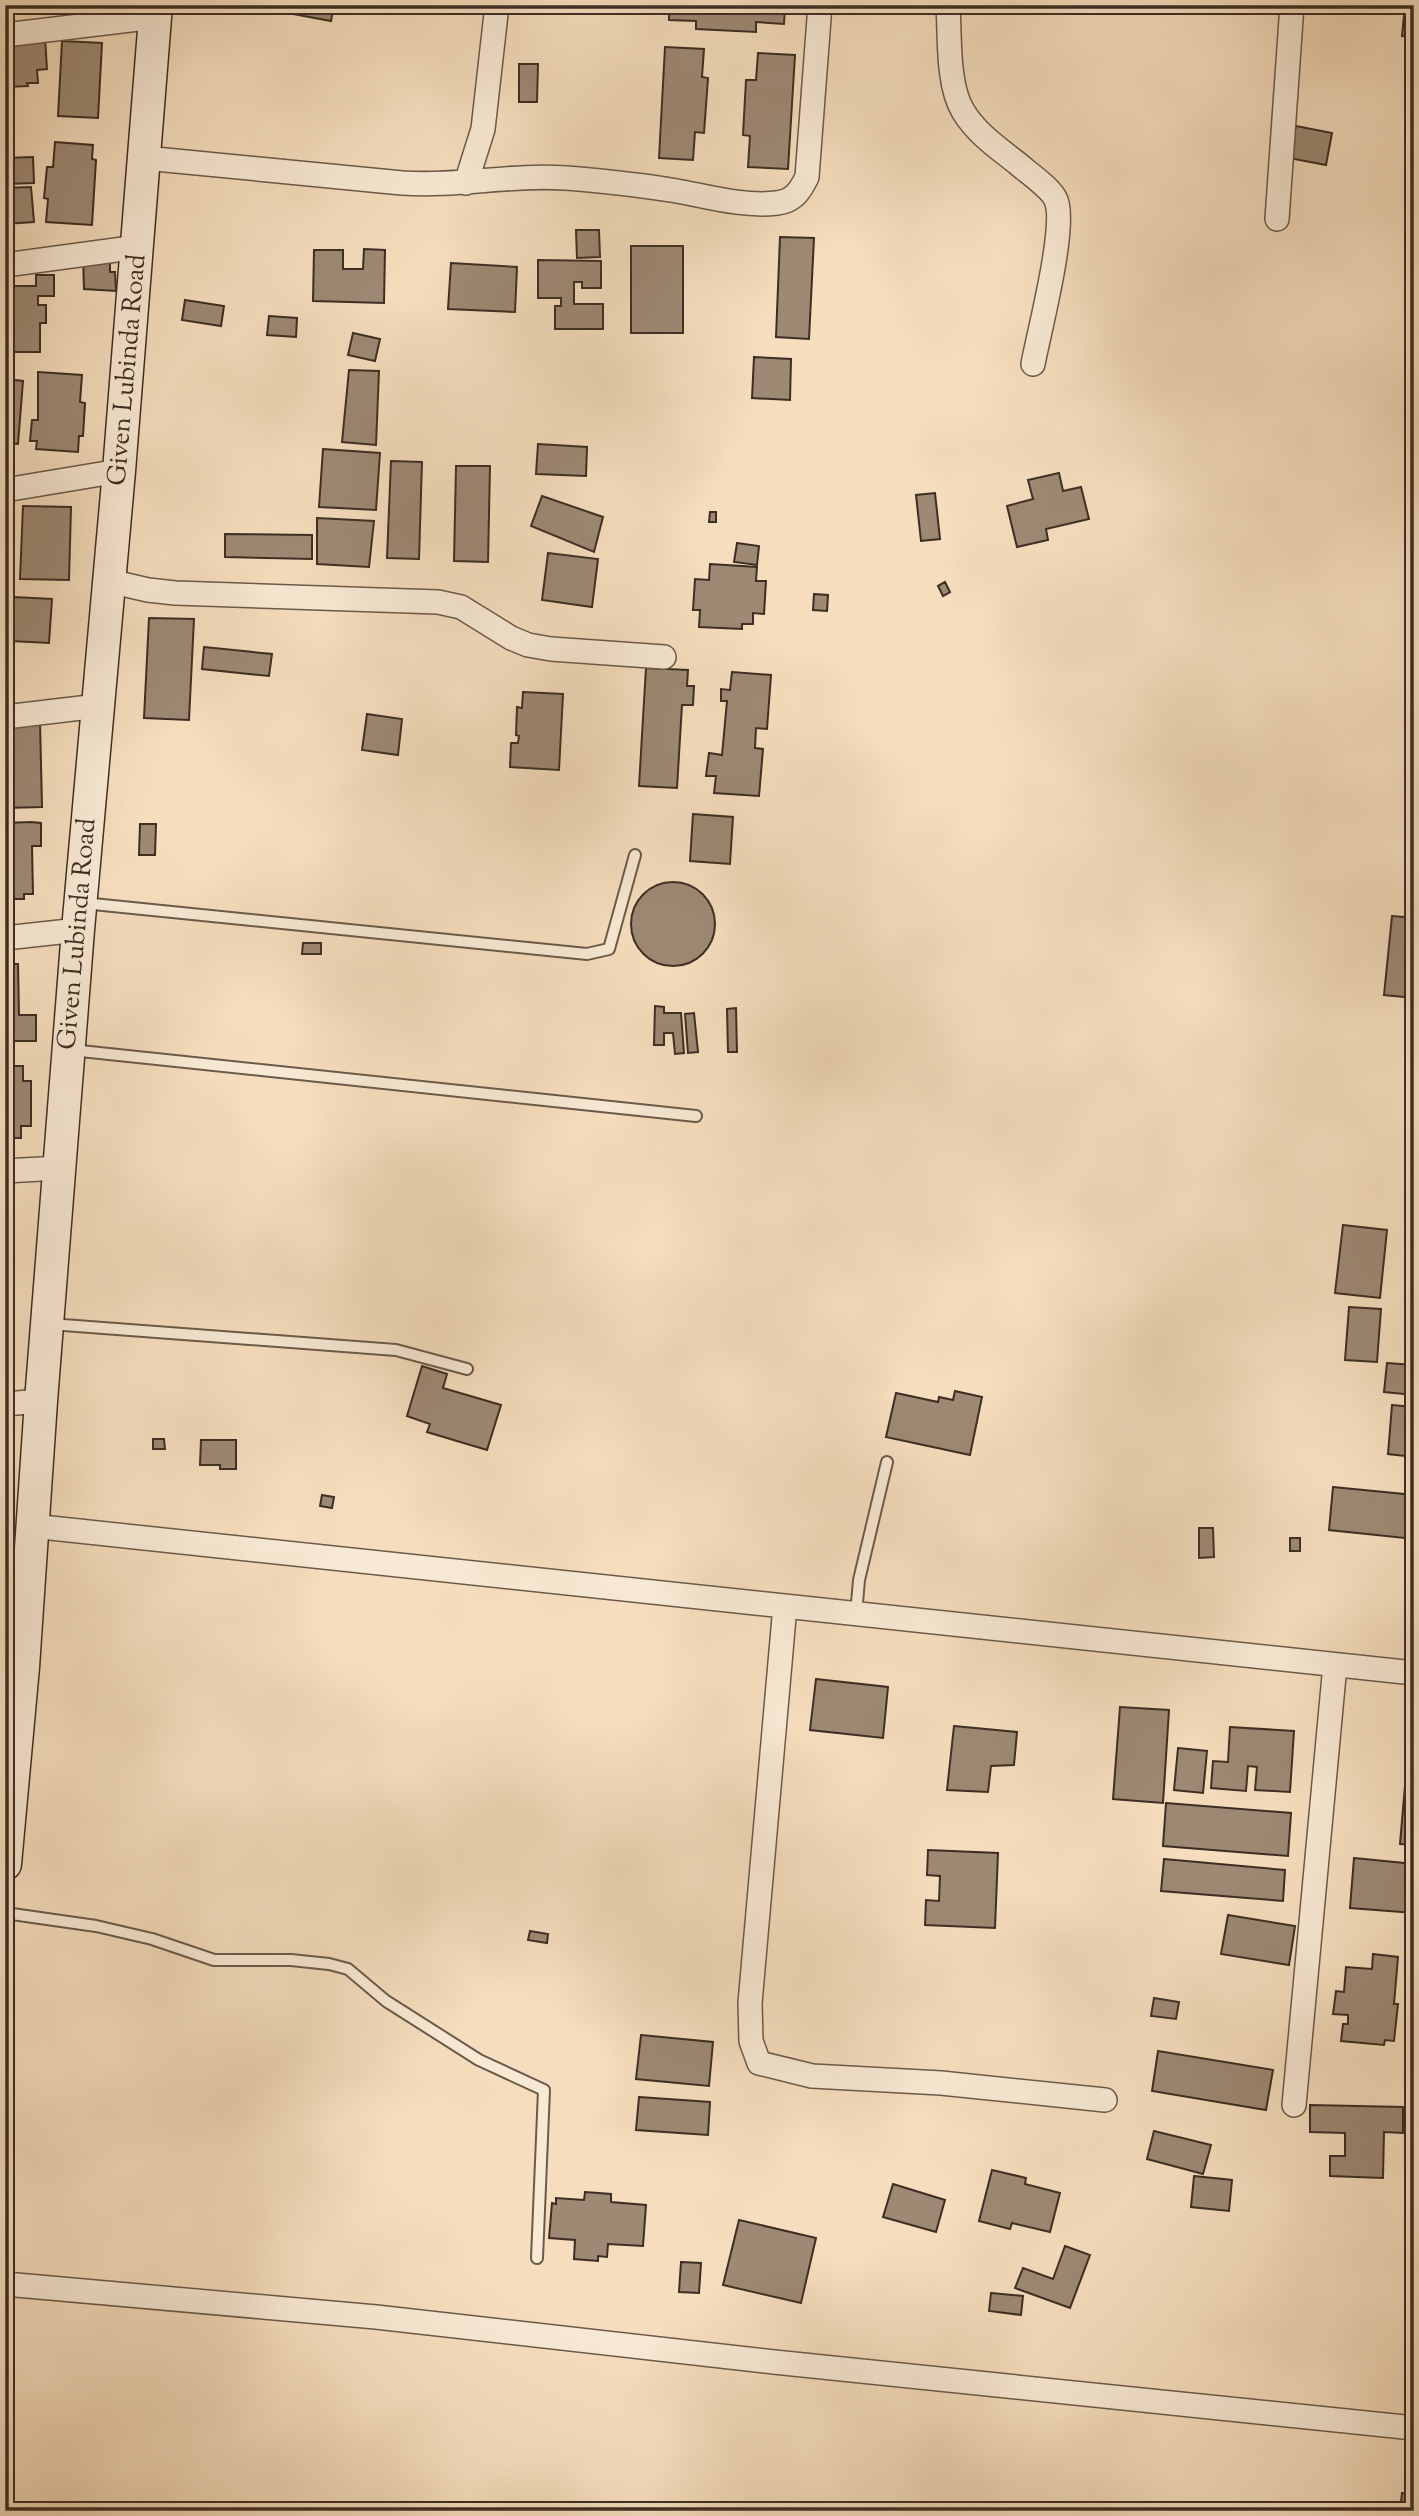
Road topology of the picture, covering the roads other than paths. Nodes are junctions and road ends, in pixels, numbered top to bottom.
1 (497, 5) edge
2 (820, 5) edge
3 (948, 5) edge
4 (1292, 5) edge
5 (156, 11) edge
6 (5, 35) edge
7 (145, 158) junction
8 (466, 183) junction
9 (1277, 219) dead end
10 (138, 247) junction
11 (5, 265) edge
12 (1033, 364) dead end
13 (120, 471) junction
14 (5, 489) edge
15 (109, 581) junction
16 (664, 657) dead end
17 (98, 706) junction
18 (5, 717) edge
19 (635, 855) dead end
20 (79, 917) junction
21 (5, 938) edge
22 (68, 1050) junction
23 (696, 1116) dead end
24 (59, 1168) junction
25 (5, 1171) edge
26 (47, 1324) junction
27 (467, 1368) dead end
28 (41, 1401) junction
29 (5, 1404) edge
30 (887, 1462) dead end
31 (32, 1527) junction
32 (785, 1606) junction
33 (856, 1614) junction
34 (1335, 1665) junction
35 (14, 1666) edge
36 (1414, 1673) edge
37 (5, 1863) edge
38 (5, 1913) edge
39 (1105, 2100) dead end
40 (1294, 2105) dead end
41 (537, 2259) dead end
42 (5, 2284) edge
43 (1414, 2428) edge

1 - 8 street
2 - 8 street
3 - 12 street
4 - 9 street
5 - 6 street
5 - 7 street, Given Lubinda Road
7 - 8 street
7 - 10 street, Given Lubinda Road
10 - 11 street
10 - 13 street, Given Lubinda Road
13 - 14 street
13 - 15 street, Given Lubinda Road
15 - 16 street
15 - 17 street, Given Lubinda Road
17 - 18 street
17 - 20 street, Given Lubinda Road
19 - 20 lane
20 - 21 street
20 - 22 street, Given Lubinda Road
22 - 23 lane
22 - 24 street, Given Lubinda Road
24 - 25 street
24 - 26 street, Given Lubinda Road
26 - 27 lane
26 - 28 street, Given Lubinda Road
28 - 29 street
28 - 31 street, Given Lubinda Road
30 - 33 lane
31 - 32 street
31 - 35 street, Given Lubinda Road
32 - 33 street
32 - 39 street
33 - 34 street
34 - 36 street
34 - 40 street
35 - 37 street, Given Lubinda Road
38 - 41 lane
42 - 43 street

